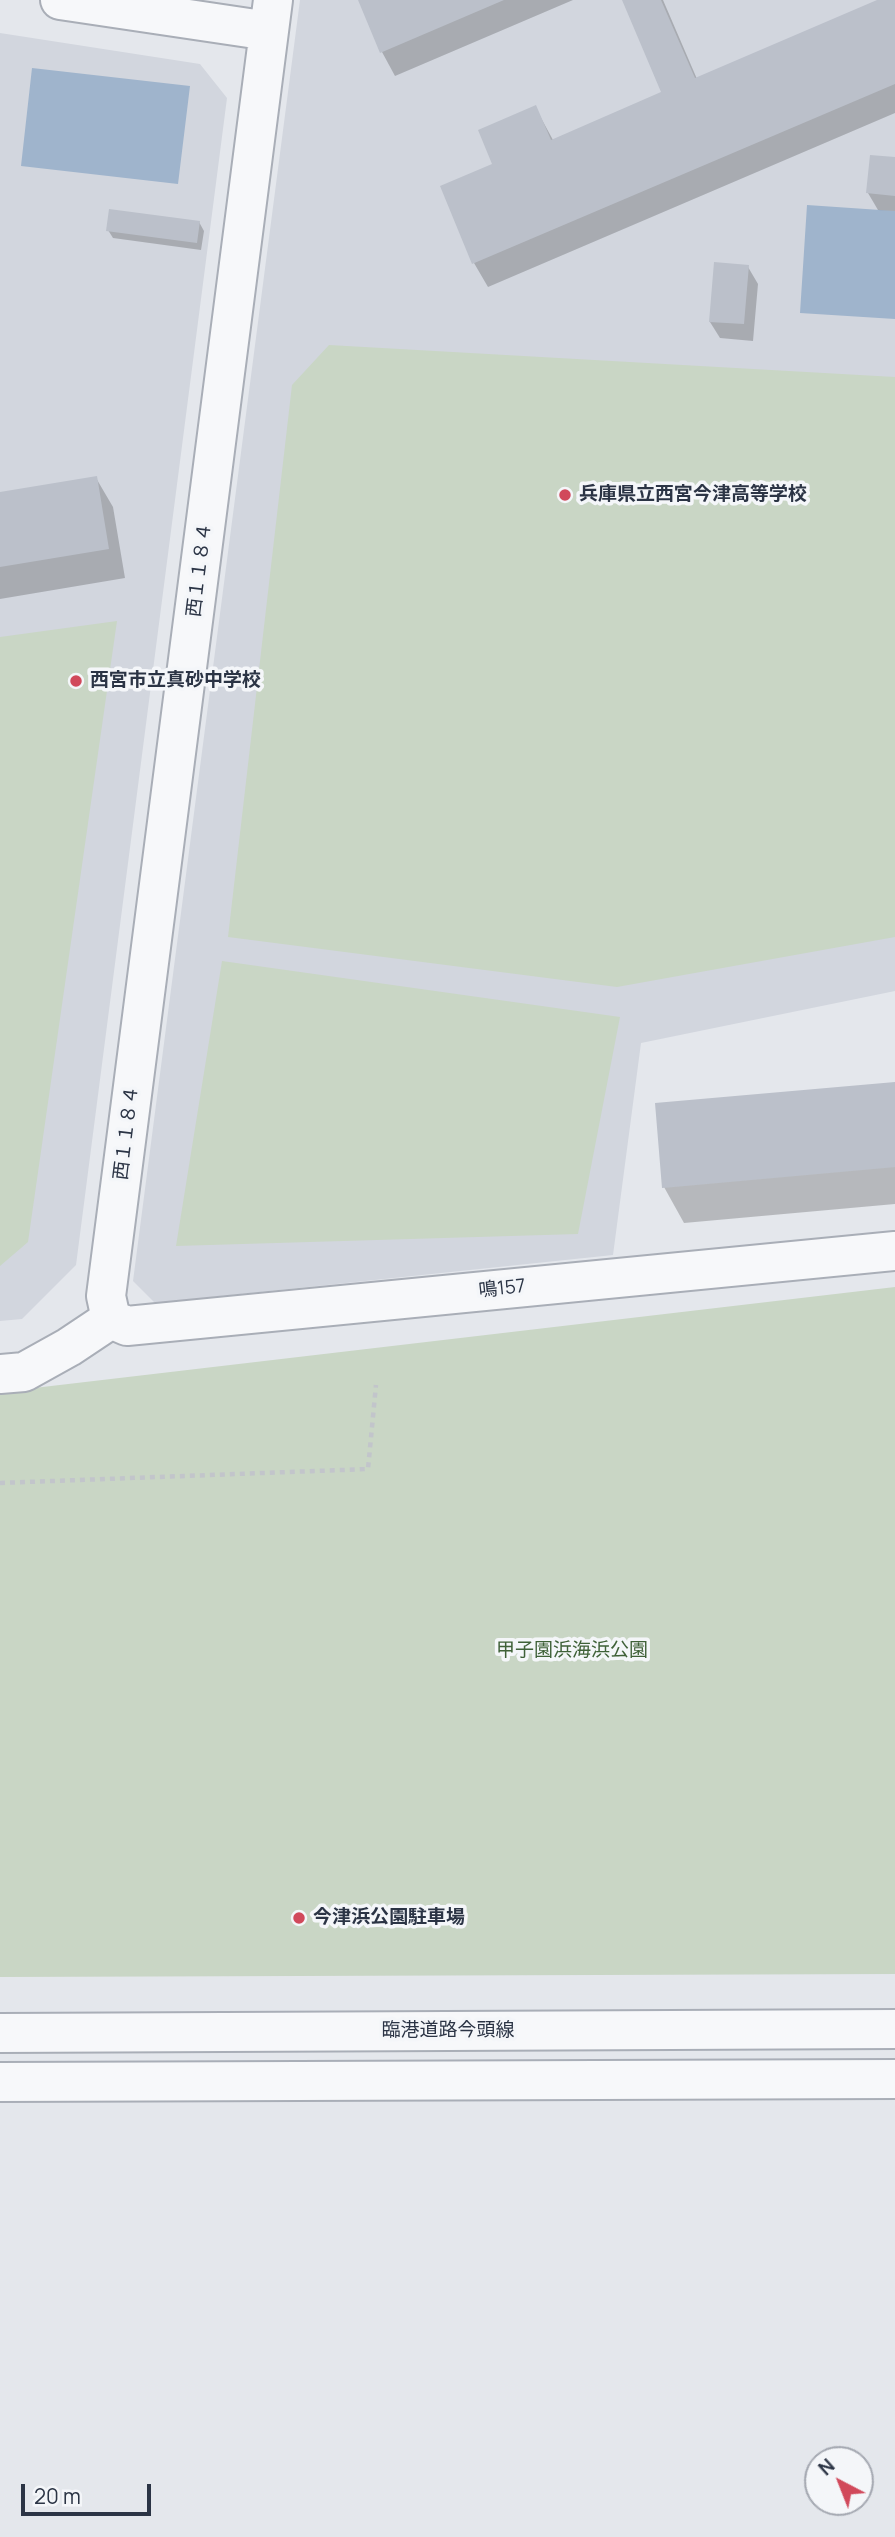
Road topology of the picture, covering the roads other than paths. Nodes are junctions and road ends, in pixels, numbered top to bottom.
1 (60, 0) edge
2 (271, 16) edge
3 (895, 1251) edge
4 (111, 1319) junction
5 (0, 1374) edge
6 (895, 2029) edge
7 (0, 2033) edge
8 (895, 2079) edge
9 (0, 2082) edge

1 - 2 street, 西１１８４
2 - 4 street, 西１１８４
3 - 4 street, 鳴157
4 - 5 street
6 - 7 street, 臨港道路今頭線
8 - 9 street

